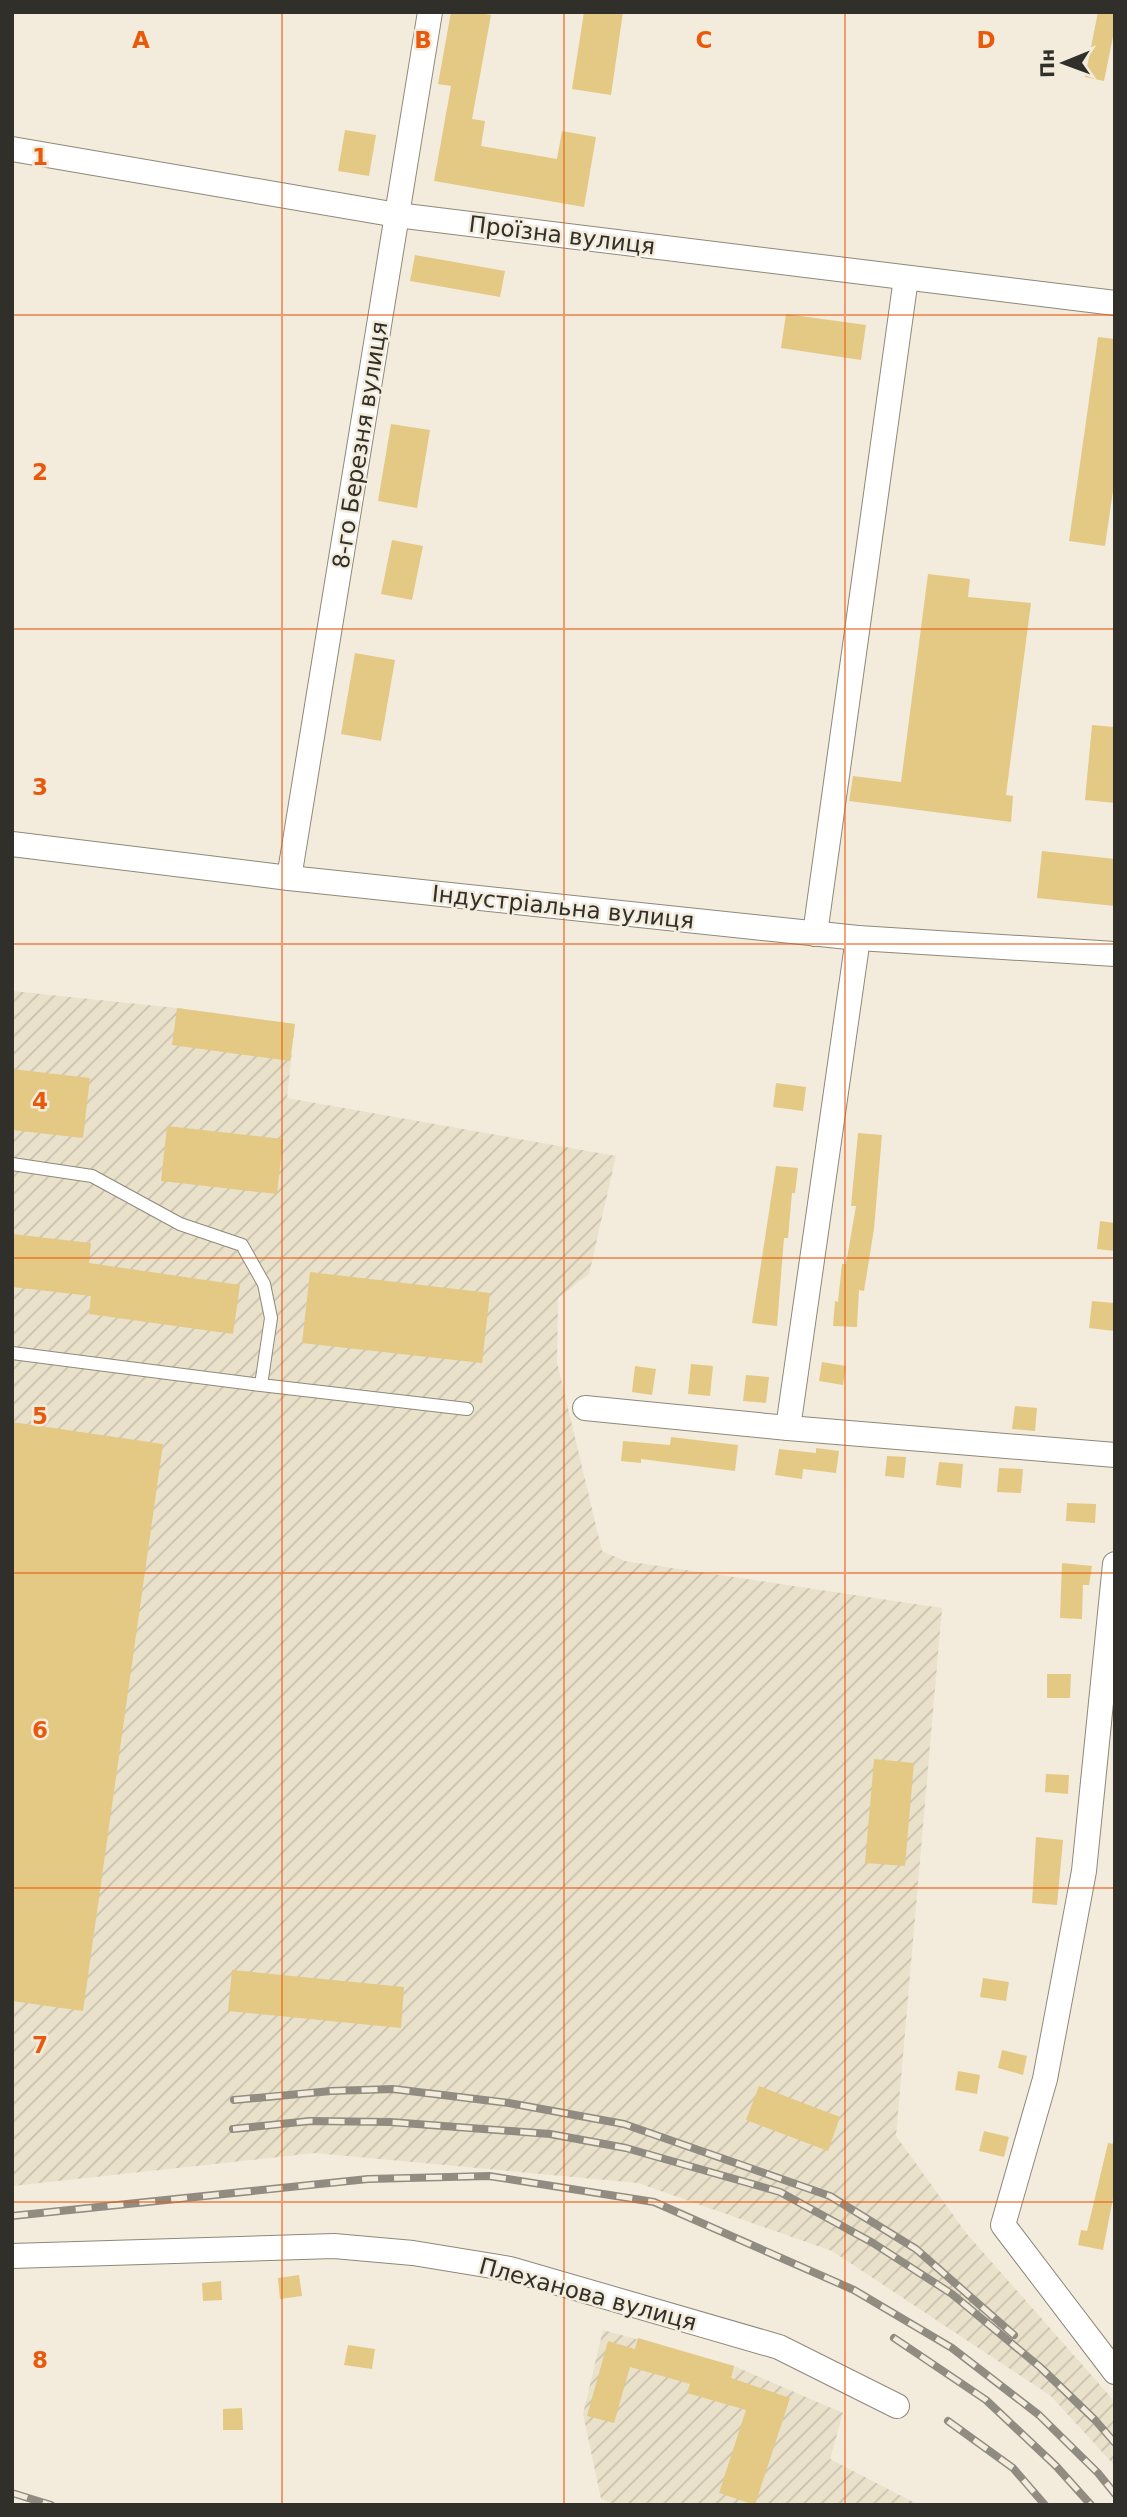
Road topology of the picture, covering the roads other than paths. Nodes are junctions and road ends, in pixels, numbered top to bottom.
1 (430, 12) edge
2 (12, 149) edge
3 (397, 215) junction
4 (906, 278) junction
5 (1115, 303) edge
6 (12, 844) edge
7 (289, 878) junction
8 (815, 934) junction
9 (858, 938) junction
10 (1115, 954) edge
11 (12, 1164) edge
12 (12, 1353) edge
13 (261, 1385) junction
14 (585, 1408) dead end
15 (467, 1409) dead end
16 (788, 1428) junction
17 (1115, 1455) edge
18 (1115, 1564) edge
19 (12, 2256) edge
20 (1115, 2372) edge
21 (897, 2406) dead end

1 - 3 street, 8-го Березня вулиця
2 - 3 street, Проїзна вулиця
3 - 4 street, Проїзна вулиця
3 - 7 street, 8-го Березня вулиця
4 - 5 street, Проїзна вулиця
4 - 8 street
6 - 7 street, Індустріальна вулиця
7 - 8 street, Індустріальна вулиця
8 - 9 street, Індустріальна вулиця
9 - 10 street, Індустріальна вулиця
9 - 16 street
11 - 13 lane
12 - 13 lane
13 - 15 lane
14 - 16 street
16 - 17 street
18 - 20 street
19 - 21 street, Плеханова вулиця

